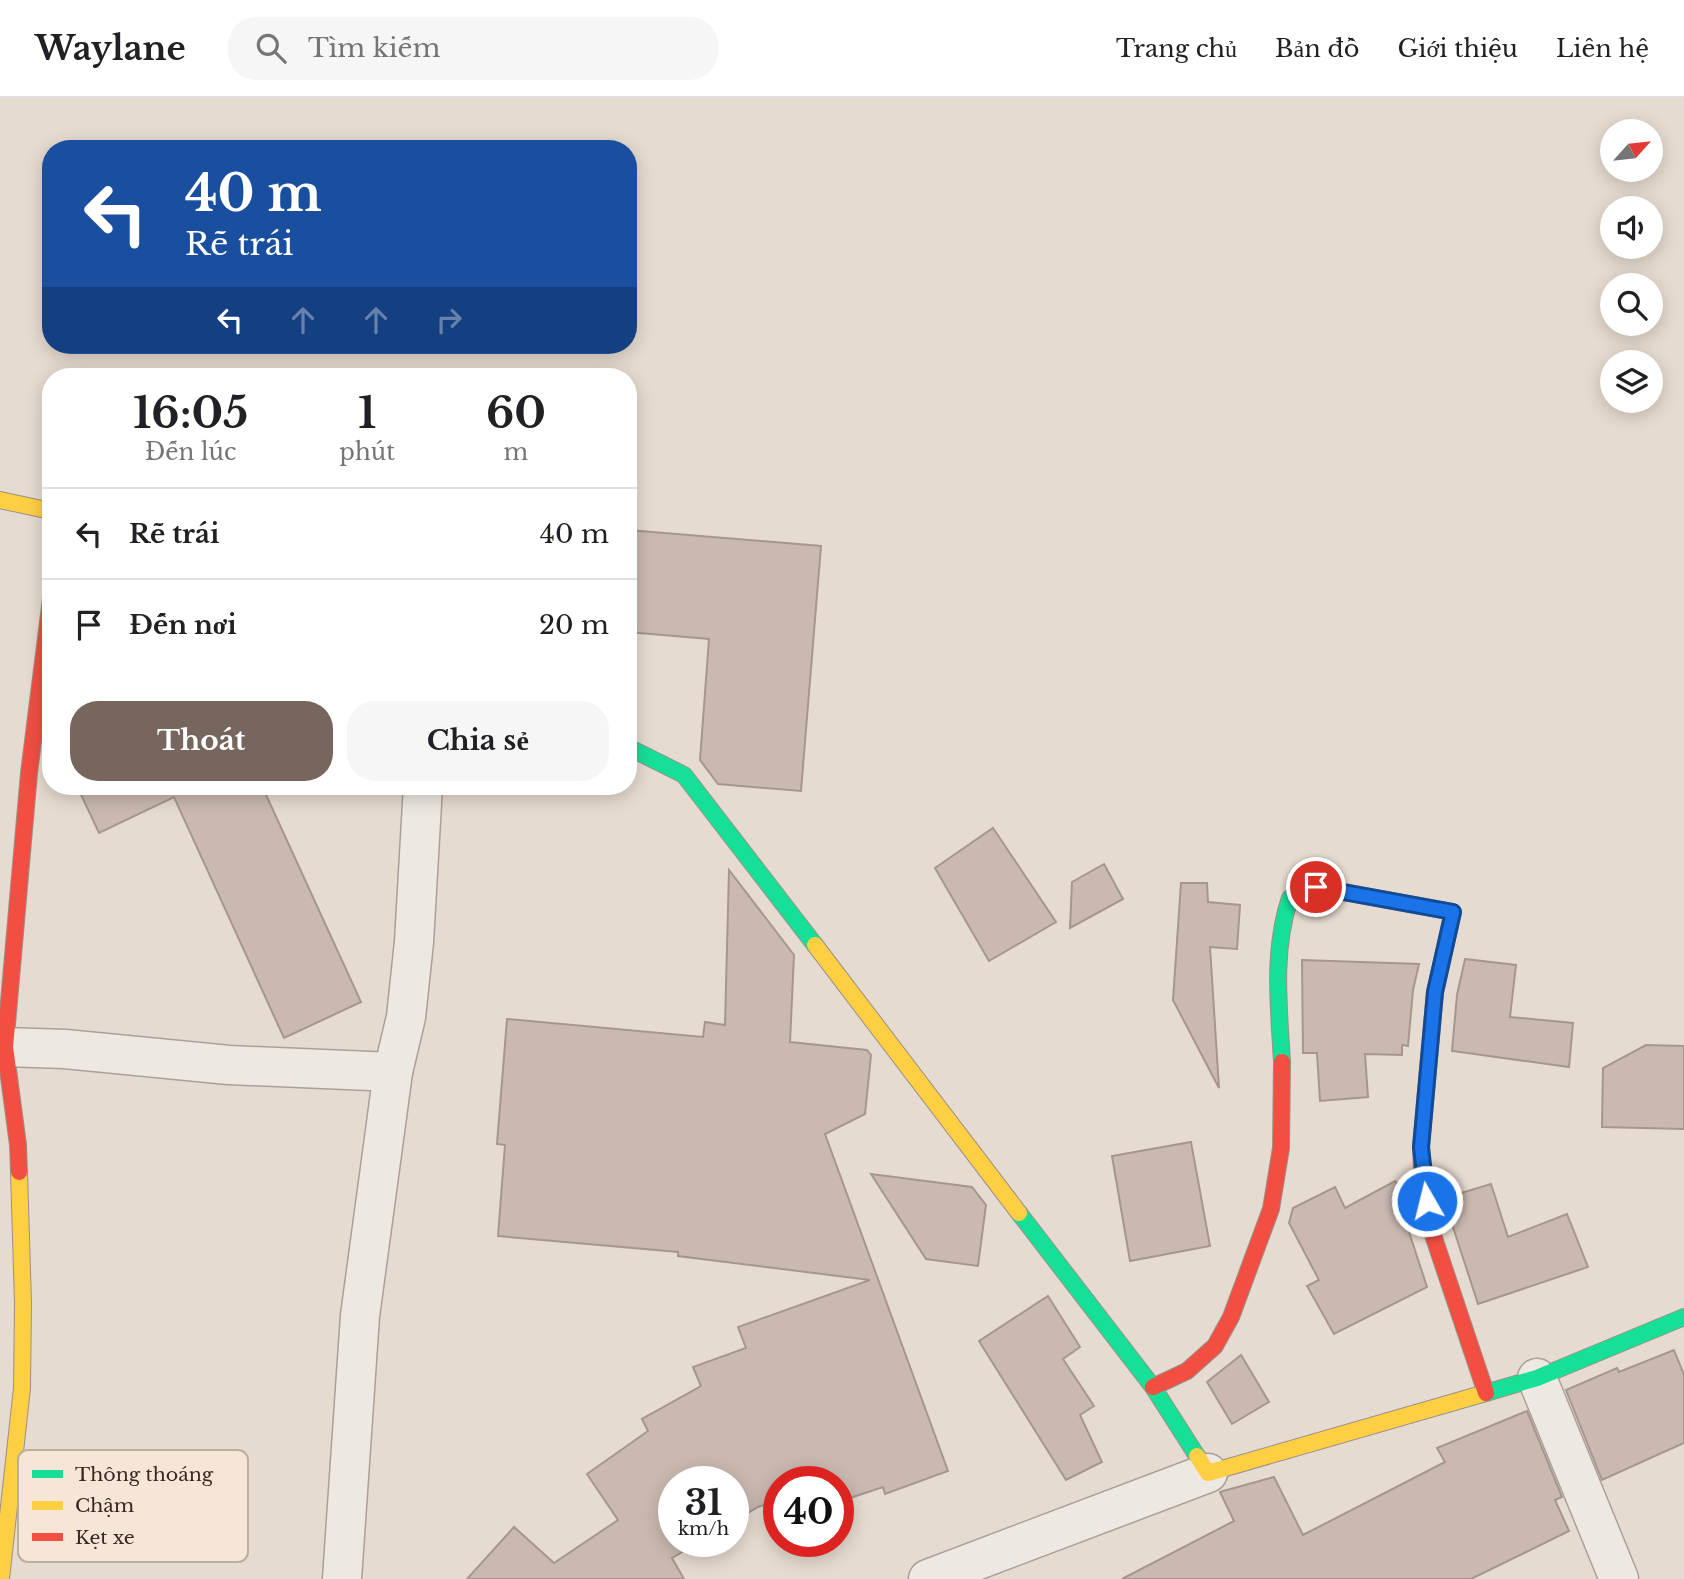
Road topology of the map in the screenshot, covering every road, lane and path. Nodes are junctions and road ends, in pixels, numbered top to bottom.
1 (0, 500) edge
2 (42, 509) edge
3 (42, 670) edge
4 (637, 752) edge
5 (422, 795) edge
6 (2, 1047) edge
7 (393, 1072) junction
8 (1684, 1317) edge
9 (1537, 1378) junction
10 (1153, 1387) junction
11 (1486, 1393) junction
12 (1208, 1473) junction
13 (1, 1579) edge
14 (342, 1579) edge
15 (928, 1579) edge
16 (1619, 1579) edge

1 - 2 street
3 - 6 street
4 - 10 street
5 - 7 street
6 - 7 street
6 - 13 street
7 - 14 street
8 - 9 street
9 - 11 street
9 - 16 street
10 - 11 street
10 - 12 street
11 - 12 street
12 - 15 street

